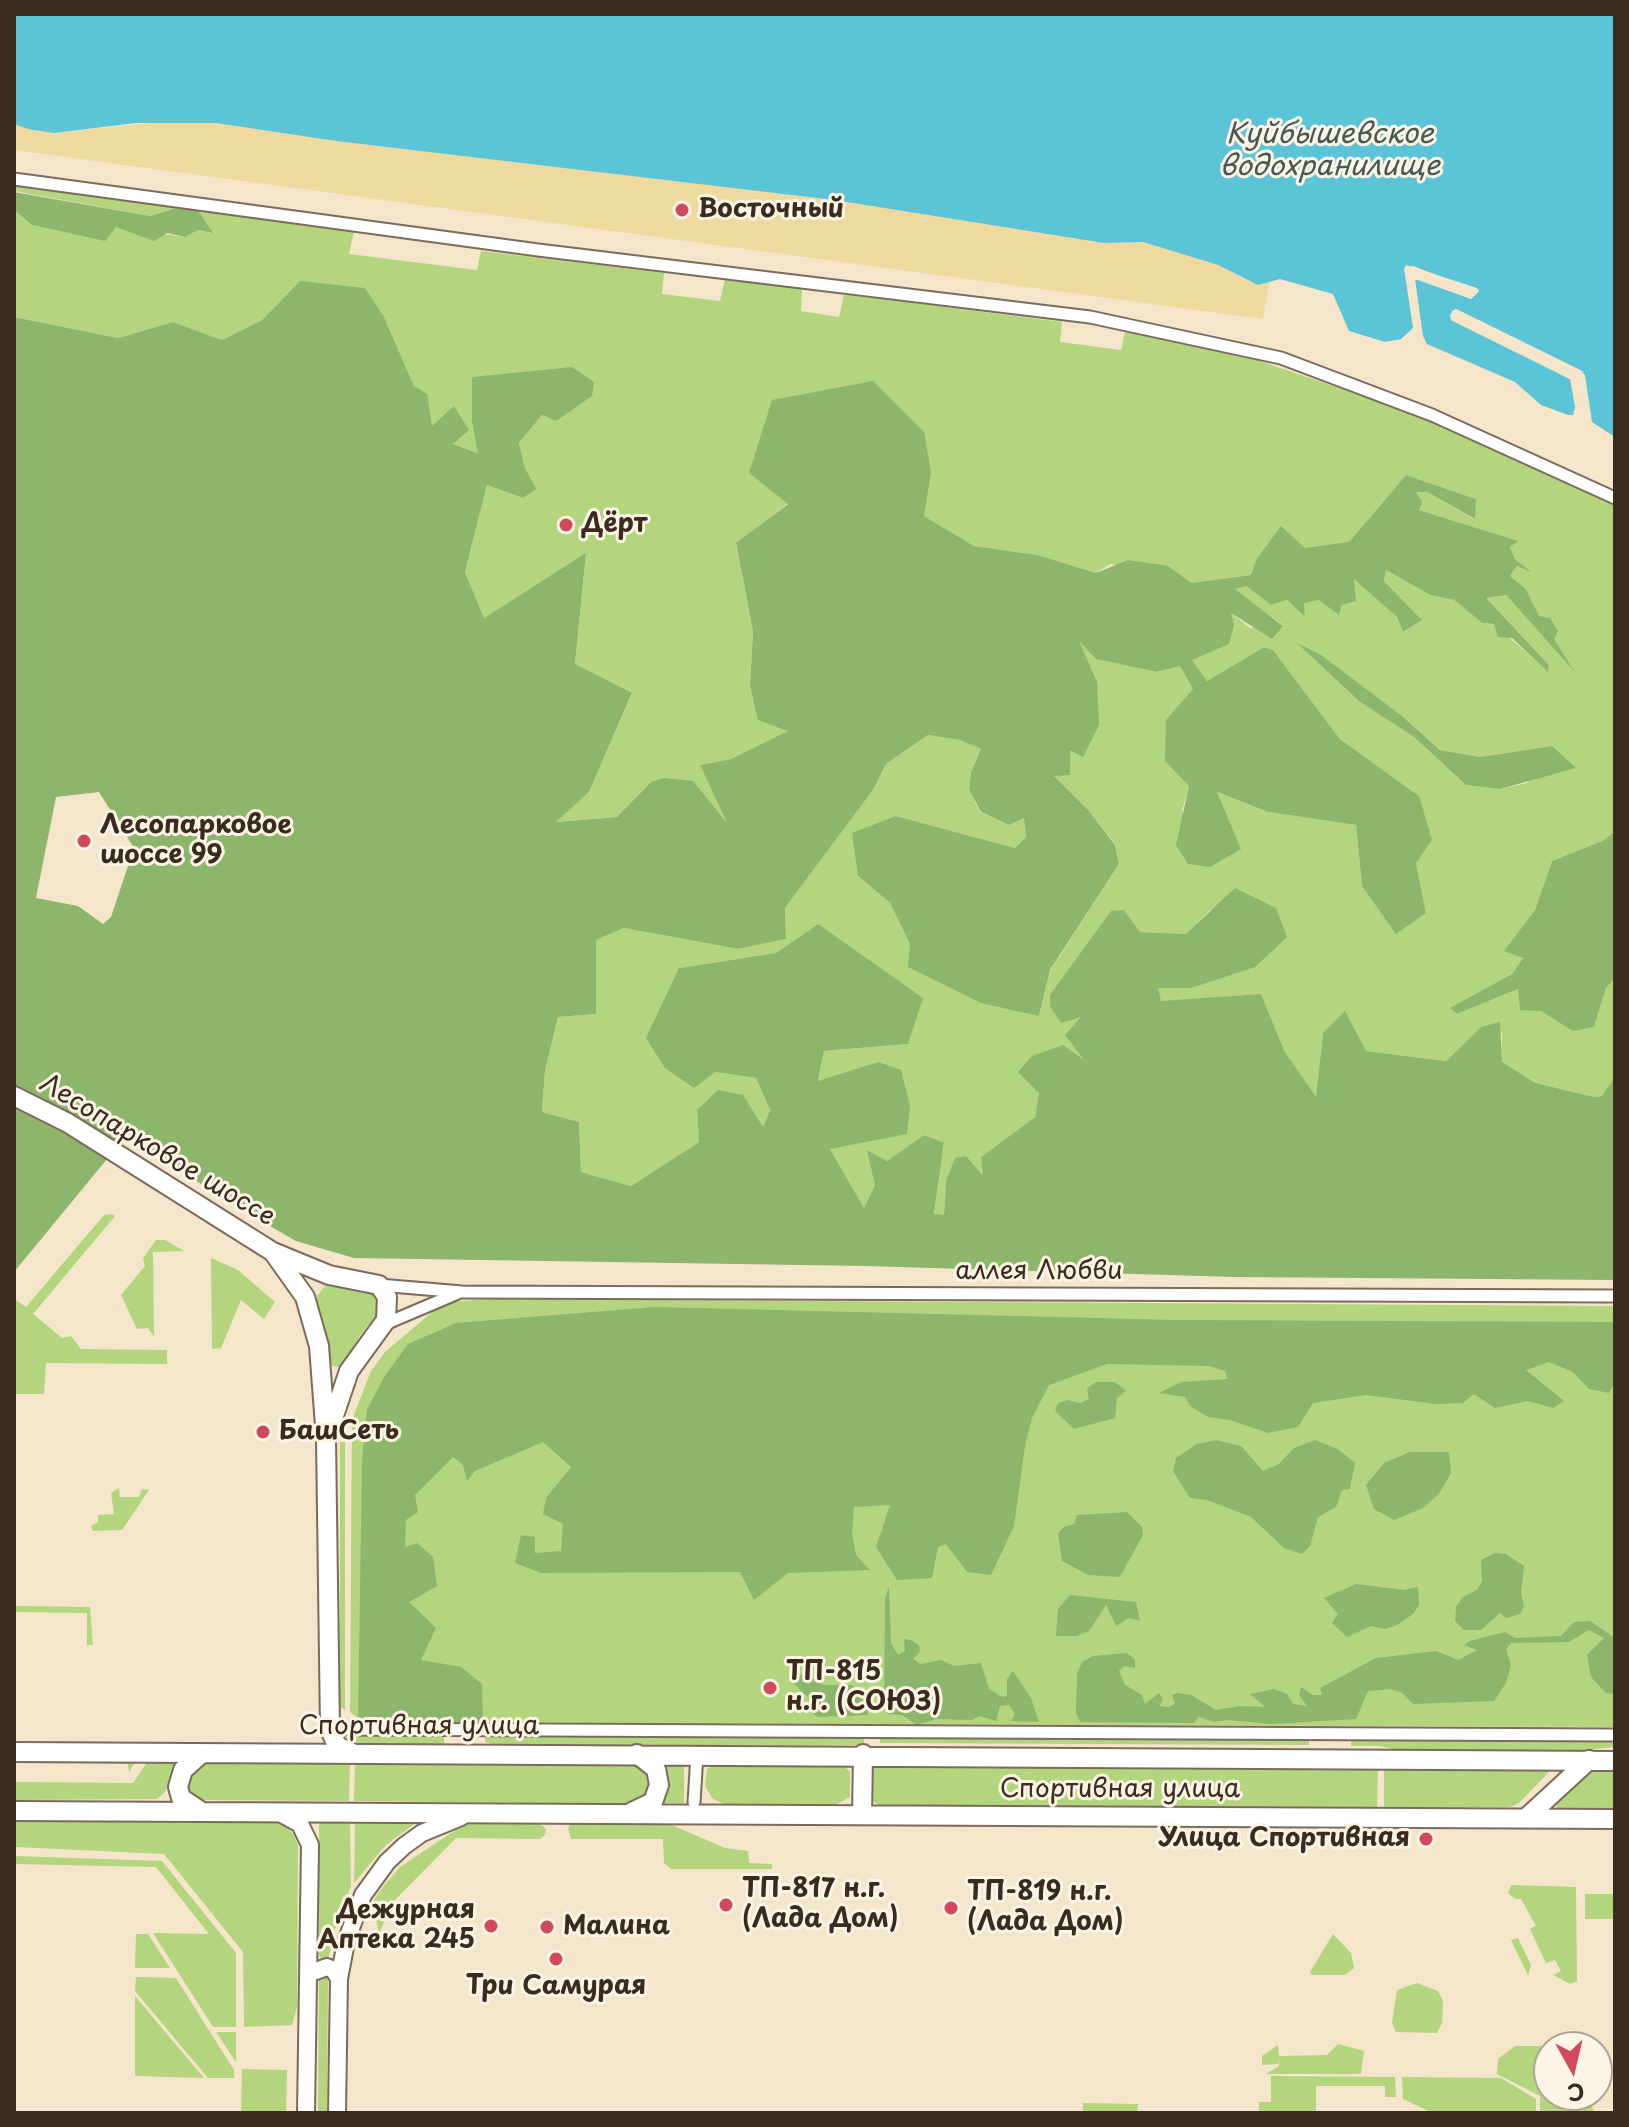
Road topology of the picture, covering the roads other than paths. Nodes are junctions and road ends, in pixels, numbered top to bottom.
1 (14, 179) edge
2 (1615, 498) edge
3 (14, 1096) edge
4 (273, 1252) junction
5 (329, 1275) junction
6 (379, 1285) junction
7 (462, 1292) junction
8 (1615, 1296) edge
9 (305, 1297) junction
10 (382, 1326) junction
11 (320, 1364) junction
12 (349, 1371) junction
13 (326, 1439) junction
14 (330, 1729) junction
15 (1615, 1735) edge
16 (14, 1752) edge
17 (303, 1753) junction
18 (352, 1753) junction
19 (201, 1754) junction
20 (637, 1754) junction
21 (863, 1754) junction
22 (697, 1755) junction
23 (1589, 1760) junction
24 (1615, 1761) edge
25 (694, 1802) dead end
26 (14, 1811) edge
27 (277, 1811) junction
28 (202, 1812) junction
29 (489, 1812) junction
30 (625, 1813) junction
31 (862, 1815) junction
32 (1526, 1818) junction
33 (1615, 1819) edge
34 (310, 1973) junction
35 (339, 1979) junction
36 (306, 2113) edge
37 (337, 2113) edge

1 - 2 street
3 - 4 main road, Лесопарковое шоссе
4 - 5 main road, Лесопарковое шоссе
4 - 9 main road, Лесопарковое шоссе
5 - 6 main road, Лесопарковое шоссе
5 - 9 main road
6 - 7 street, аллея Любви
6 - 10 main road
7 - 8 street, аллея Любви
7 - 10 street, аллея Любви
9 - 11 main road, Лесопарковое шоссе
10 - 12 main road
11 - 12 main road
11 - 13 main road, Лесопарковое шоссе
12 - 13 main road
13 - 14 main road, Лесопарковое шоссе
14 - 15 street
14 - 17 main road
14 - 18 main road
16 - 19 main road, Спортивная улица
17 - 18 main road, Спортивная улица
17 - 19 main road, Спортивная улица
18 - 20 main road, Спортивная улица
19 - 28 main road
20 - 22 main road, Спортивная улица
20 - 30 main road
21 - 22 main road, Спортивная улица
21 - 23 main road, Спортивная улица
21 - 31 main road
22 - 25 street
23 - 24 main road, Спортивная улица
23 - 32 main road
26 - 28 main road, Спортивная улица
27 - 28 main road, Спортивная улица
27 - 29 main road, Спортивная улица
27 - 34 main road
29 - 30 main road, Спортивная улица
29 - 35 main road
30 - 31 main road, Спортивная улица
31 - 32 main road, Спортивная улица
32 - 33 main road, Спортивная улица
34 - 35 main road
34 - 36 main road
35 - 37 main road

